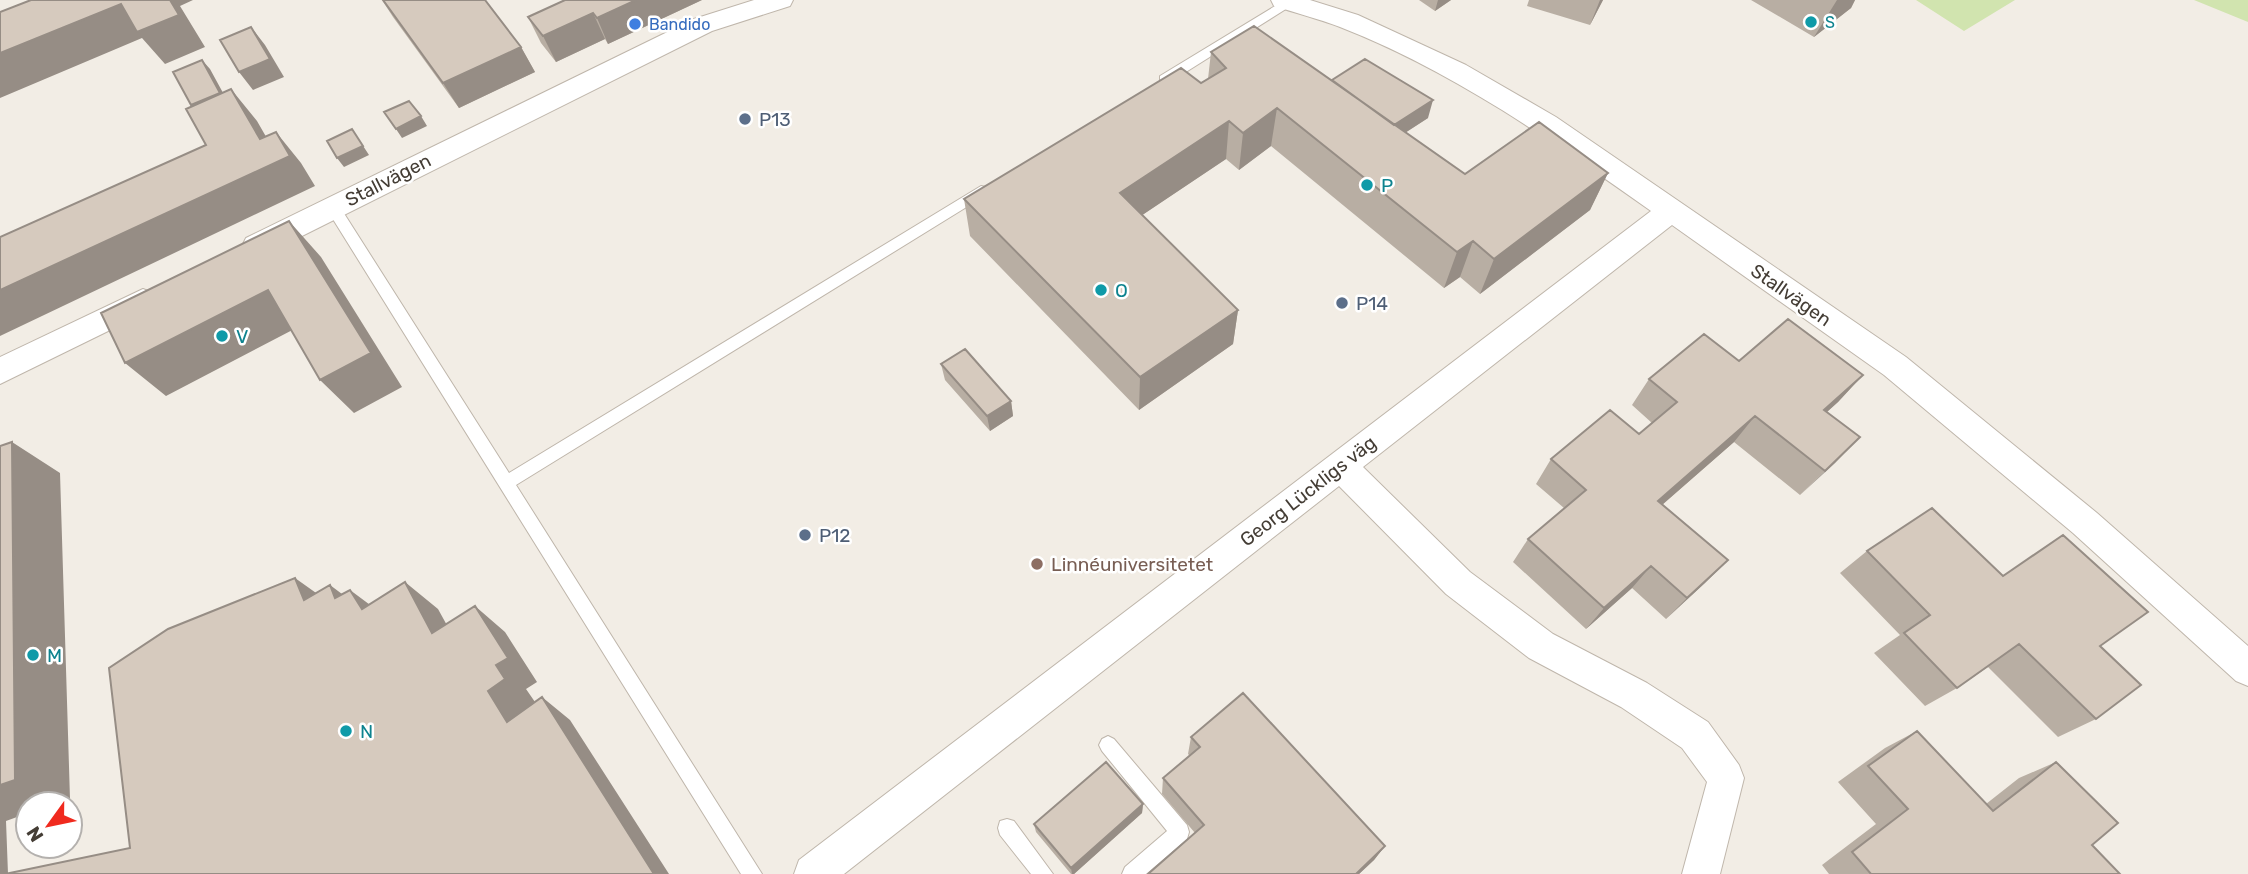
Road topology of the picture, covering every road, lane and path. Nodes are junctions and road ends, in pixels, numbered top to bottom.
1 (781, 0) edge
2 (1287, 1) edge
3 (1153, 86) edge
4 (998, 180) edge
5 (333, 208) junction
6 (1670, 211) junction
7 (235, 256) edge
8 (162, 292) edge
9 (0, 371) edge
10 (1341, 466) junction
11 (505, 484) junction
12 (2248, 669) edge
13 (1108, 745) dead end
14 (1007, 828) dead end
15 (752, 874) edge
16 (813, 874) edge
17 (1043, 874) edge
18 (1132, 874) edge
19 (1701, 874) edge

1 - 5 street, Stallvägen
2 - 3 lane
2 - 6 street, Stallvägen
4 - 11 lane
5 - 7 street, Stallvägen
5 - 11 lane
6 - 10 street, Georg Lückligs väg
6 - 12 street, Stallvägen
8 - 9 street
10 - 16 street, Georg Lückligs väg
10 - 19 street
11 - 15 lane
13 - 18 lane
14 - 17 lane

